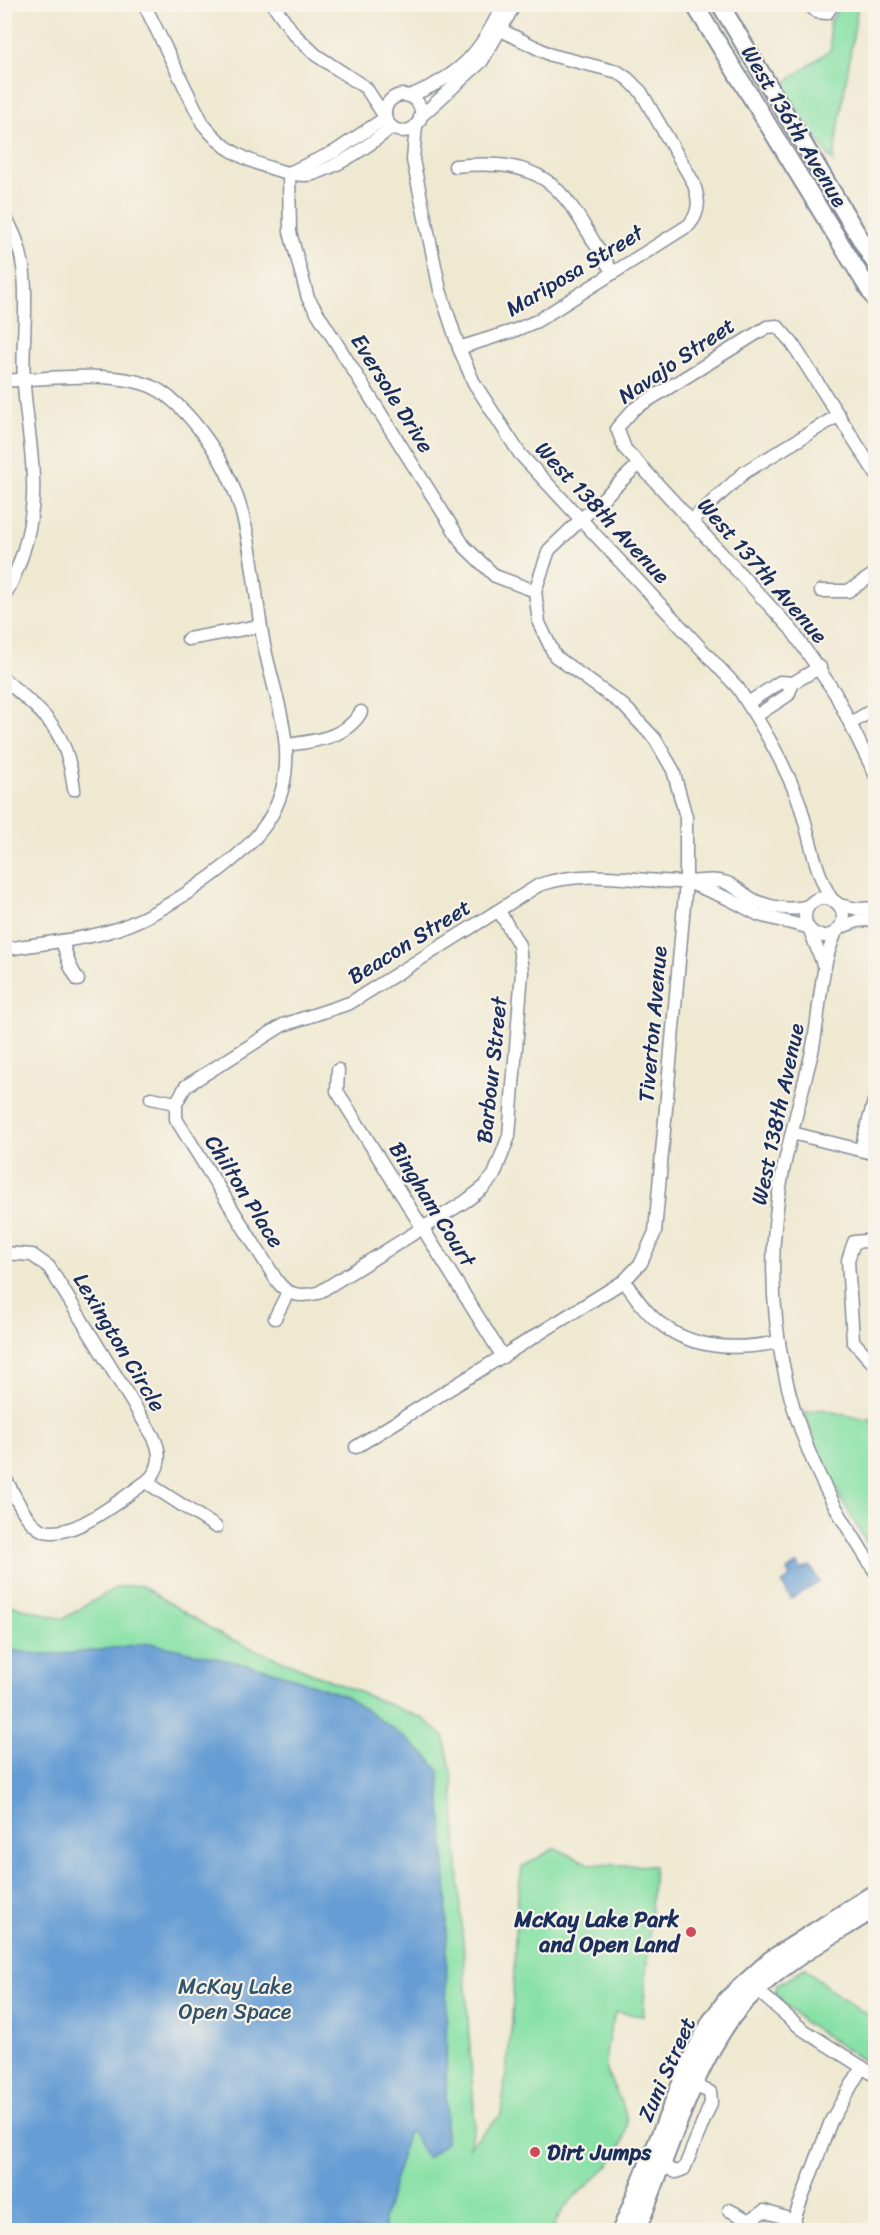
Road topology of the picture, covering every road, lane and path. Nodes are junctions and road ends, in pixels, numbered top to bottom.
1 (144, 4) edge
2 (273, 4) edge
3 (503, 4) edge
4 (515, 4) edge
5 (694, 4) edge
6 (720, 4) edge
7 (808, 4) edge
8 (834, 4) edge
9 (497, 28) junction
10 (366, 88) junction
11 (395, 96) junction
12 (409, 96) junction
13 (418, 121) junction
14 (390, 123) junction
15 (413, 160) junction
16 (455, 166) dead end
17 (289, 172) junction
18 (4, 215) edge
19 (876, 265) edge
20 (613, 273) junction
21 (876, 301) edge
22 (459, 348) junction
23 (23, 380) junction
24 (4, 381) edge
25 (839, 415) junction
26 (639, 464) junction
27 (876, 474) edge
28 (580, 520) junction
29 (692, 520) junction
30 (876, 573) edge
31 (535, 591) junction
32 (822, 591) dead end
33 (4, 597) edge
34 (260, 626) junction
35 (188, 639) dead end
36 (820, 667) junction
37 (4, 679) edge
38 (793, 683) junction
39 (748, 703) junction
40 (876, 708) edge
41 (361, 712) dead end
42 (756, 716) junction
43 (851, 723) junction
44 (287, 745) junction
45 (876, 776) edge
46 (74, 789) dead end
47 (816, 865) junction
48 (686, 882) junction
49 (836, 902) junction
50 (810, 904) junction
51 (876, 908) edge
52 (499, 910) junction
53 (876, 919) edge
54 (809, 928) junction
55 (838, 930) junction
56 (62, 940) junction
57 (4, 950) edge
58 (824, 966) junction
59 (78, 980) dead end
60 (338, 1070) dead end
61 (876, 1094) edge
62 (151, 1098) dead end
63 (176, 1103) junction
64 (792, 1133) junction
65 (861, 1149) junction
66 (876, 1155) edge
67 (423, 1226) junction
68 (876, 1239) edge
69 (4, 1253) edge
70 (624, 1281) junction
71 (288, 1293) junction
72 (274, 1318) dead end
73 (779, 1342) junction
74 (503, 1357) junction
75 (876, 1362) edge
76 (356, 1448) dead end
77 (4, 1477) edge
78 (146, 1482) junction
79 (216, 1527) dead end
80 (876, 1573) edge
81 (876, 1892) edge
82 (876, 1908) edge
83 (751, 1985) junction
84 (862, 2067) junction
85 (876, 2076) edge
86 (729, 2210) dead end
87 (793, 2225) edge
88 (749, 2226) edge
89 (621, 2230) edge
90 (637, 2230) edge

1 - 17 street
2 - 10 street, West 138th Avenue
3 - 9 street
4 - 9 street
5 - 21 main road, West 136th Avenue
6 - 19 main road, West 136th Avenue
7 - 8 street
9 - 12 street
9 - 13 street
9 - 20 street, Mariposa Street
10 - 11 street, West 138th Avenue
10 - 14 street, West 138th Avenue
11 - 12 street
11 - 14 street
12 - 13 street
13 - 14 street
13 - 15 street, West 138th Avenue
14 - 15 street, West 138th Avenue
14 - 17 street
15 - 22 street, West 138th Avenue
16 - 20 street
17 - 31 street, Eversole Drive
18 - 23 street
20 - 22 street, Mariposa Street
22 - 28 street, West 138th Avenue
23 - 24 street
23 - 33 street
23 - 34 street
25 - 26 street, Navajo Street
25 - 27 street
25 - 29 street
26 - 28 street
26 - 29 street, West 137th Avenue
28 - 31 street, Tiverton Avenue
28 - 39 street, West 138th Avenue
29 - 36 street, West 137th Avenue
30 - 32 street
31 - 48 street, Tiverton Avenue
34 - 35 street
34 - 44 street
36 - 38 street
36 - 43 street, West 137th Avenue
37 - 46 street
38 - 39 street
38 - 42 street
39 - 42 street, West 138th Avenue
40 - 43 street
41 - 44 street
42 - 47 street, West 138th Avenue
43 - 45 street, West 137th Avenue
44 - 56 street
47 - 49 street, West 138th Avenue
47 - 50 street, West 138th Avenue
48 - 50 street, Beacon Street
48 - 52 street, Beacon Street
48 - 54 street, Beacon Street
48 - 70 street, Tiverton Avenue
49 - 50 street
49 - 51 street
49 - 55 street
50 - 54 street
52 - 63 street, Beacon Street
52 - 67 street, Barbour Street
53 - 55 street
54 - 55 street
54 - 58 street, West 138th Avenue
55 - 58 street, West 138th Avenue
56 - 57 street
56 - 59 street
58 - 64 street, West 138th Avenue
60 - 67 street, Bingham Court
61 - 65 street
62 - 63 street
63 - 71 street, Chilton Place
64 - 65 street
64 - 73 street, West 138th Avenue
65 - 66 street
67 - 71 street, Barbour Street
67 - 74 street, Bingham Court
68 - 75 street
69 - 78 street, Lexington Circle
70 - 73 street
70 - 74 street, Tiverton Avenue
71 - 72 street
73 - 80 street, West 138th Avenue
74 - 76 street, Tiverton Avenue
77 - 78 street
78 - 79 street
81 - 83 main road, Zuni Street
82 - 83 main road, Zuni Street
83 - 84 street
83 - 89 main road, Zuni Street
83 - 90 main road, Zuni Street
84 - 85 street
84 - 87 street
86 - 88 street
87 - 88 street

